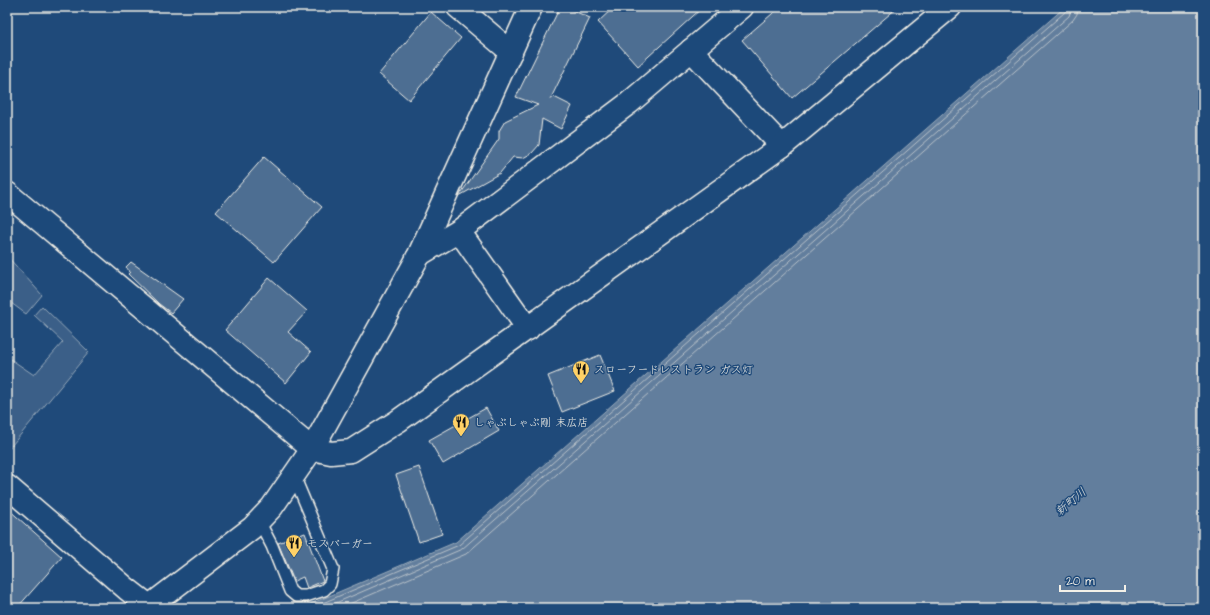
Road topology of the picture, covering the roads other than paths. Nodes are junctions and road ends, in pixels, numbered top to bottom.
1 (458, 7) edge
2 (531, 7) edge
3 (742, 7) edge
4 (950, 7) edge
5 (692, 50) junction
6 (511, 52) junction
7 (782, 146) junction
8 (7, 193) edge
9 (459, 231) junction
10 (417, 258) junction
11 (528, 329) junction
12 (312, 449) junction
13 (294, 476) junction
14 (7, 486) edge
15 (259, 521) junction
16 (148, 607) edge

1 - 6 street
2 - 6 street
3 - 5 street
4 - 7 street
5 - 7 street
5 - 9 street
6 - 10 street
7 - 11 street
8 - 12 street
9 - 10 street
9 - 11 street
10 - 12 street
11 - 12 street
12 - 13 street
13 - 15 street
13 - 15 lane
14 - 16 street
15 - 16 street

